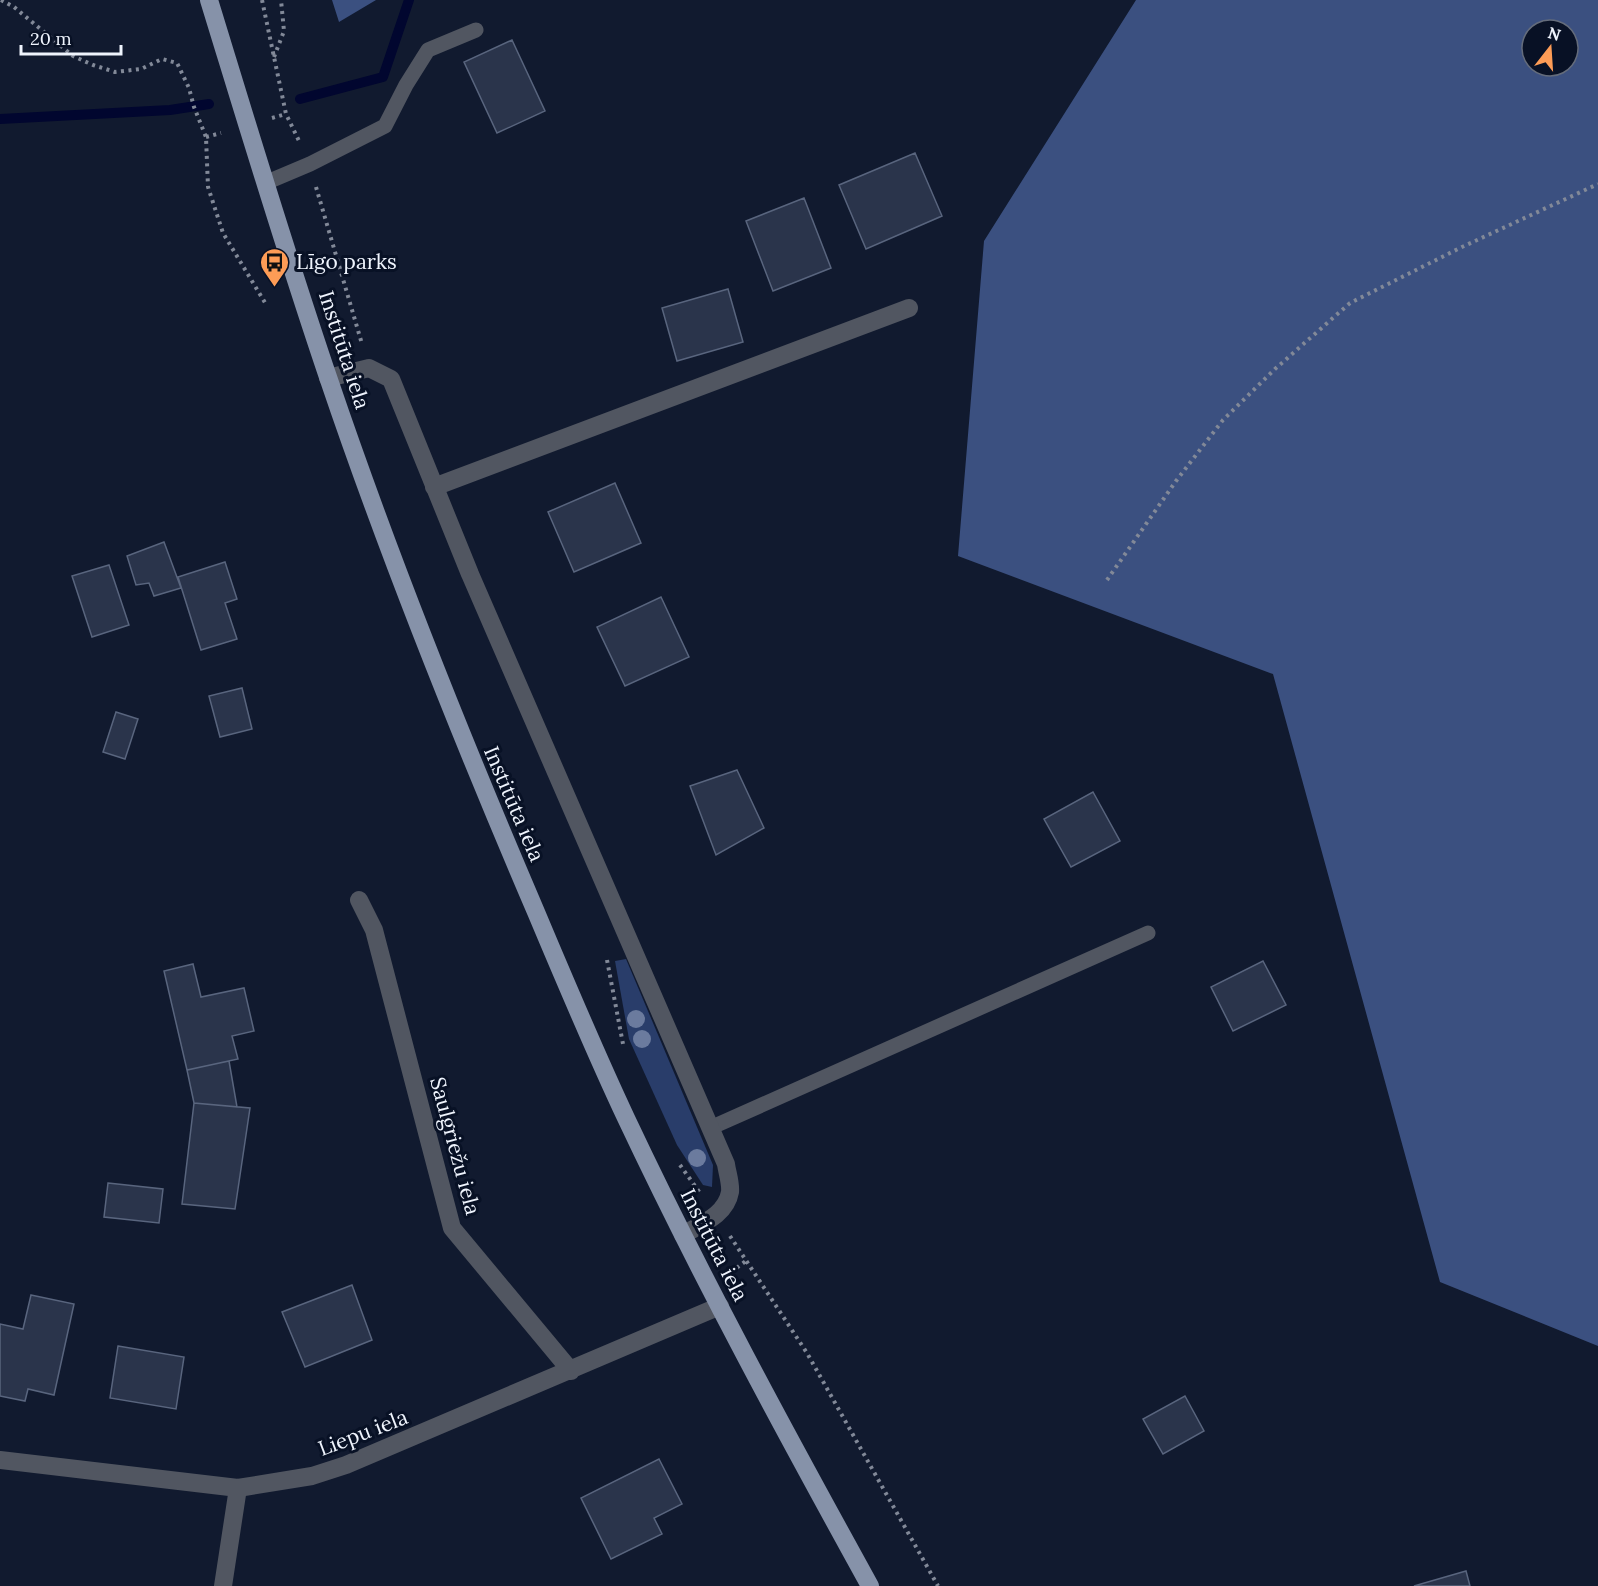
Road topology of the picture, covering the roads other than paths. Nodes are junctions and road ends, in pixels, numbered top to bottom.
1 (209, 0) edge
2 (476, 30) dead end
3 (265, 183) junction
4 (909, 308) dead end
5 (328, 378) junction
6 (434, 487) junction
7 (359, 900) dead end
8 (1148, 933) dead end
9 (710, 1128) junction
10 (683, 1235) junction
11 (720, 1306) junction
12 (570, 1371) junction
13 (0, 1460) edge
14 (238, 1488) junction
15 (223, 1586) edge
16 (870, 1586) edge

1 - 3 main road, Institūta iela
2 - 3 lane
3 - 5 main road, Institūta iela
4 - 6 street
5 - 6 street
5 - 10 main road, Institūta iela
6 - 9 street
7 - 12 street, Saulgriežu iela
8 - 9 lane
9 - 10 street
10 - 11 main road, Institūta iela
11 - 12 street, Liepu iela
11 - 16 main road, Institūta iela
12 - 14 street, Liepu iela
13 - 14 street, Liepu iela
14 - 15 street

